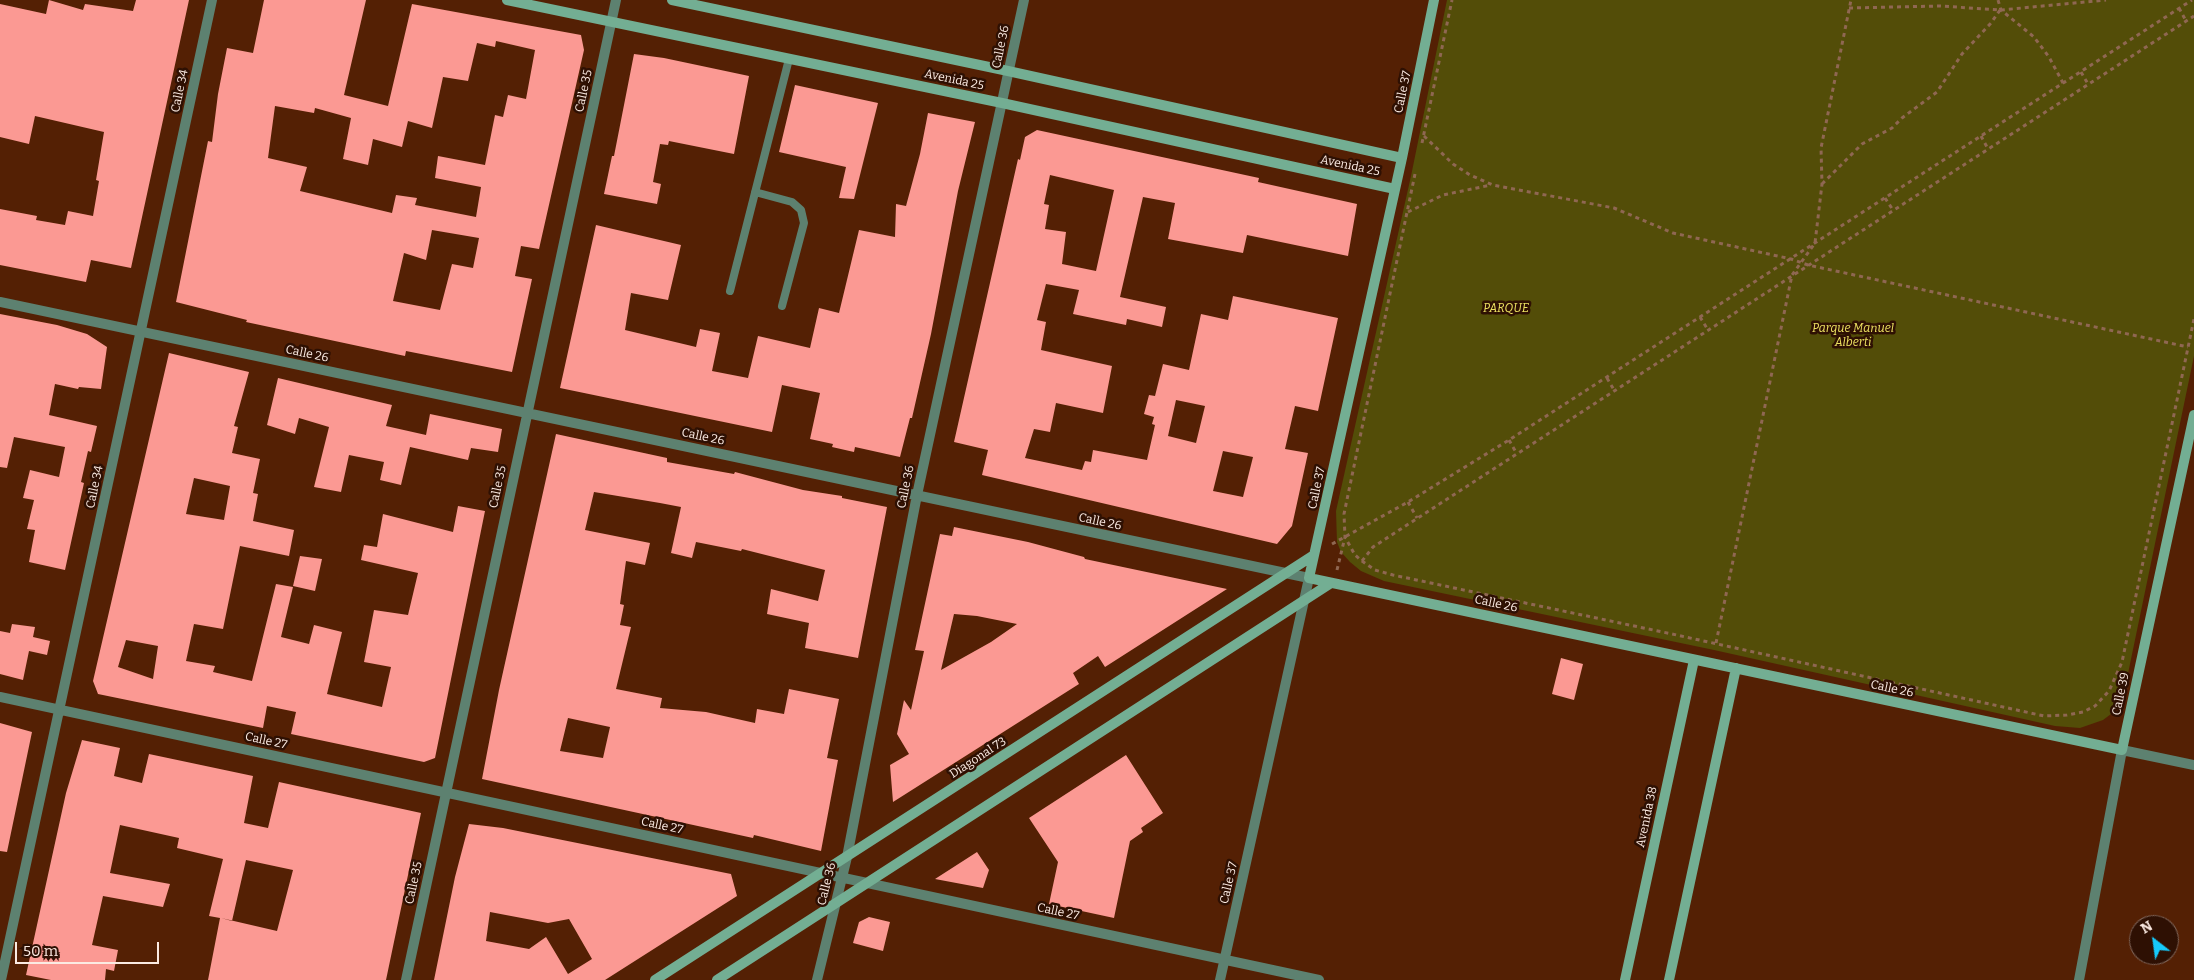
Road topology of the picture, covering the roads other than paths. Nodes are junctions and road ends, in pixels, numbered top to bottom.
1 (212, 0) edge
2 (507, 0) edge
3 (616, 0) edge
4 (672, 0) edge
5 (1024, 0) edge
6 (1434, 0) edge
7 (611, 23) junction
8 (789, 59) junction
9 (1008, 71) junction
10 (1002, 102) junction
11 (1402, 158) junction
12 (1395, 189) junction
13 (755, 192) junction
14 (730, 291) dead end
15 (0, 302) edge
16 (782, 306) dead end
17 (141, 331) junction
18 (527, 413) junction
19 (2194, 415) edge
20 (917, 495) junction
21 (1314, 555) junction
22 (1285, 574) junction
23 (1309, 578) junction
24 (1331, 583) junction
25 (1305, 600) junction
26 (1694, 660) junction
27 (1736, 668) junction
28 (0, 697) edge
29 (60, 710) junction
30 (2122, 750) junction
31 (2194, 766) edge
32 (445, 792) junction
33 (846, 857) junction
34 (822, 874) junction
35 (842, 878) junction
36 (866, 884) junction
37 (835, 904) junction
38 (1224, 960) junction
39 (1, 980) edge
40 (406, 980) edge
41 (655, 980) edge
42 (717, 980) edge
43 (817, 980) edge
44 (1220, 980) edge
45 (1319, 980) edge
46 (1625, 980) edge
47 (1669, 980) edge
48 (2079, 980) edge

1 - 17 street, Calle 34
2 - 7 main road, Avenida 25
3 - 7 street, Calle 35
4 - 9 main road, Avenida 25
5 - 9 street, Calle 36
6 - 11 main road, Calle 37
7 - 8 main road, Avenida 25
7 - 18 street, Calle 35
8 - 10 main road, Avenida 25
8 - 13 lane
9 - 10 street, Calle 36
9 - 11 main road, Avenida 25
10 - 12 main road, Avenida 25
10 - 20 street, Calle 36
11 - 12 main road, Calle 37
12 - 21 main road, Calle 37
13 - 14 lane
13 - 16 lane
15 - 17 street, Calle 26
17 - 18 street, Calle 26
17 - 29 street, Calle 34
18 - 20 street, Calle 26
18 - 32 street, Calle 35
19 - 30 main road, Calle 39
20 - 22 street, Calle 26
20 - 33 street, Calle 36
21 - 22 main road, Diagonal 73
21 - 23 main road, Calle 37
22 - 23 street, Calle 26
22 - 33 main road, Diagonal 73
23 - 24 main road, Calle 26
23 - 25 street, Calle 37
24 - 25 main road
24 - 26 main road, Calle 26
25 - 36 main road
25 - 38 street, Calle 37
26 - 27 main road, Calle 26
26 - 46 main road, Avenida 38
27 - 30 main road, Calle 26
27 - 47 main road
28 - 29 street, Calle 27
29 - 32 street, Calle 27
29 - 39 street, Calle 34
30 - 31 street, Calle 26
30 - 48 street, Calle 39
32 - 34 street, Calle 27
32 - 40 street, Calle 35
33 - 34 main road, Diagonal 73
33 - 35 street, Calle 36
34 - 35 street, Calle 27
34 - 41 main road, Diagonal 73
35 - 36 street, Calle 27
35 - 37 street, Calle 36
36 - 37 main road
36 - 38 street, Calle 27
37 - 42 main road
37 - 43 street, Calle 36
38 - 44 street, Calle 37
38 - 45 street, Calle 27

